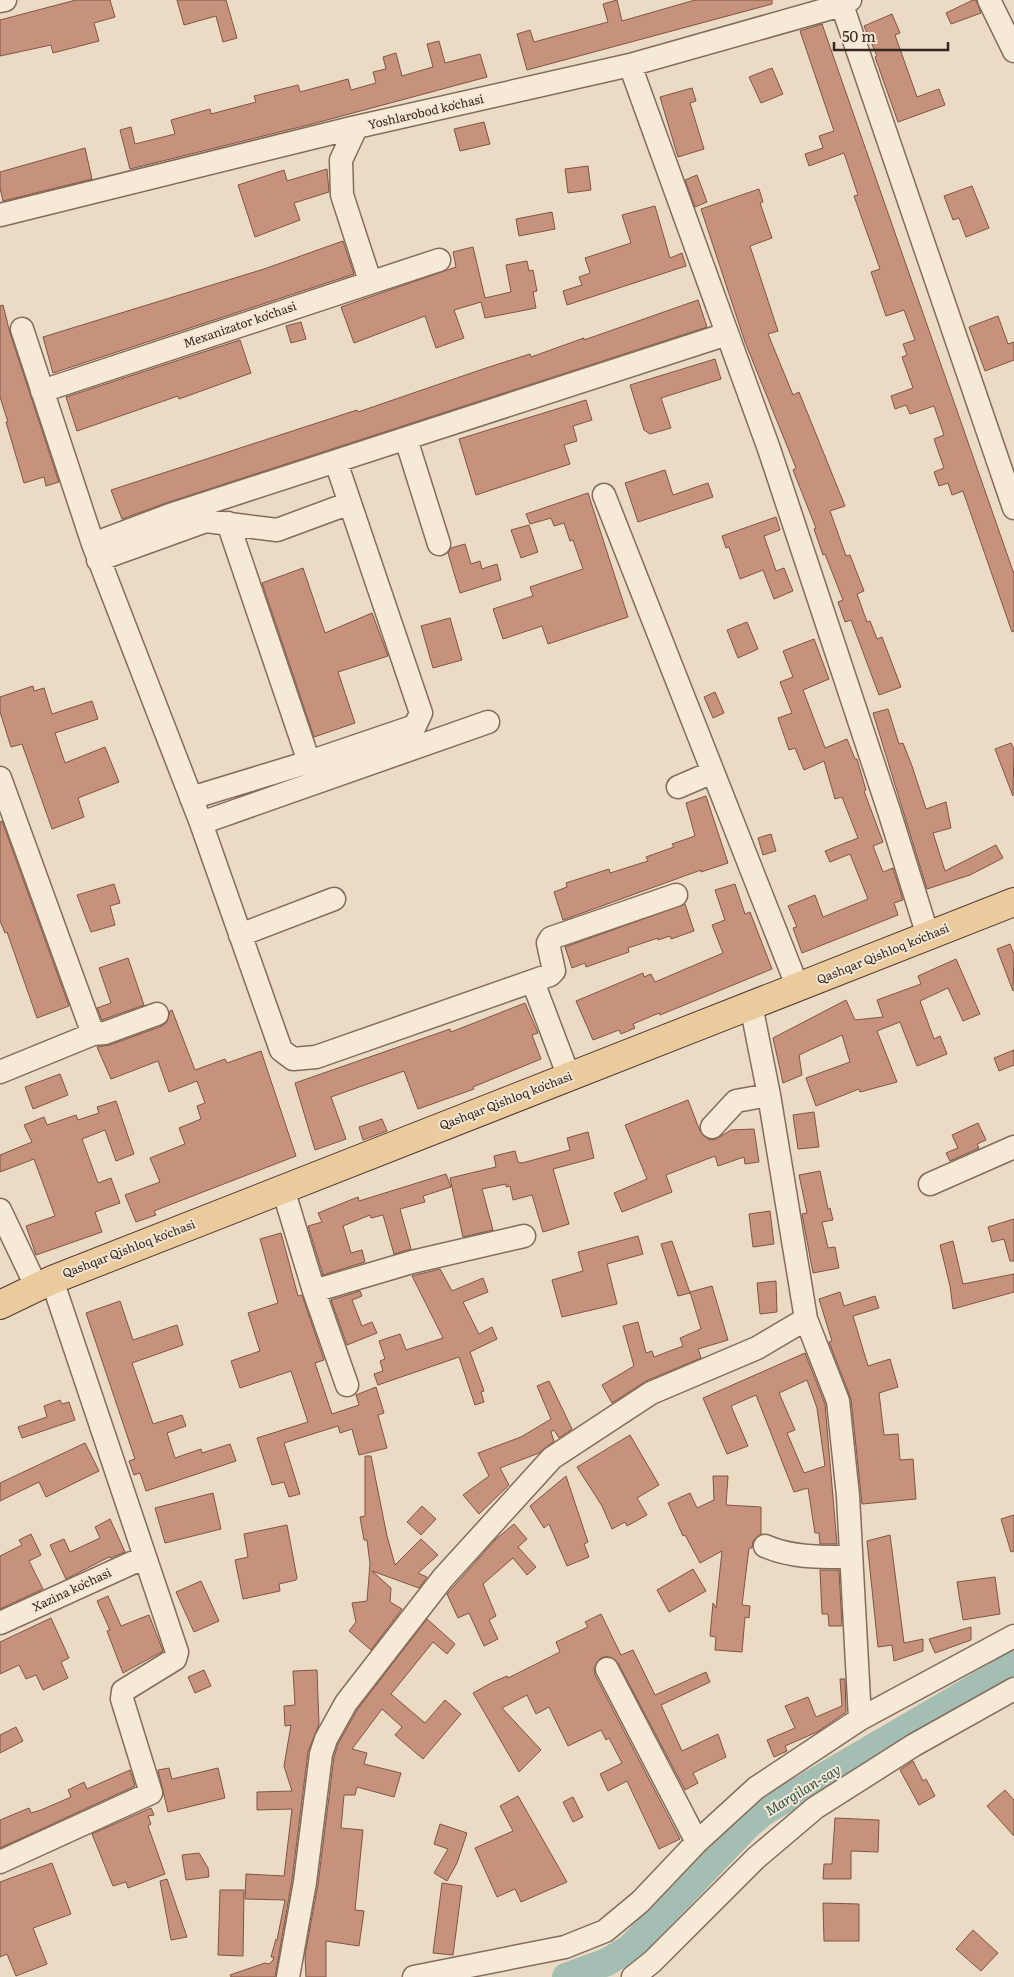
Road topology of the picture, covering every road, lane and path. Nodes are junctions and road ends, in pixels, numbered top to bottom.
1 (5, 0) edge
2 (989, 0) edge
3 (0, 1) edge
4 (846, 2) edge
5 (1014, 51) edge
6 (630, 65) junction
7 (356, 128) junction
8 (326, 135) junction
9 (342, 195) junction
10 (0, 215) edge
11 (439, 260) dead end
12 (370, 281) junction
13 (22, 328) dead end
14 (727, 334) junction
15 (42, 391) junction
16 (406, 439) junction
17 (336, 462) junction
18 (1008, 476) edge
19 (604, 495) dead end
20 (350, 503) junction
21 (1014, 508) edge
22 (228, 523) junction
23 (439, 544) dead end
24 (96, 552) junction
25 (488, 722) dead end
26 (309, 762) junction
27 (713, 772) junction
28 (0, 778) edge
29 (678, 787) dead end
30 (191, 798) junction
31 (201, 823) junction
32 (676, 895) dead end
33 (334, 899) dead end
34 (1014, 902) edge
35 (240, 935) junction
36 (928, 936) junction
37 (533, 982) junction
38 (798, 988) junction
39 (751, 1005) junction
40 (157, 1014) dead end
41 (93, 1034) junction
42 (0, 1072) edge
43 (569, 1077) junction
44 (769, 1095) junction
45 (712, 1127) dead end
46 (1013, 1151) edge
47 (930, 1184) dead end
48 (283, 1189) junction
49 (0, 1210) edge
50 (524, 1236) dead end
51 (44, 1283) junction
52 (314, 1291) junction
53 (0, 1305) edge
54 (806, 1319) junction
55 (347, 1385) dead end
56 (764, 1546) dead end
57 (144, 1557) junction
58 (852, 1557) junction
59 (0, 1624) edge
60 (1014, 1636) edge
61 (607, 1670) dead end
62 (1014, 1689) edge
63 (860, 1719) junction
64 (697, 1842) junction
65 (0, 1862) edge
66 (288, 1977) edge
67 (414, 1977) edge
68 (633, 1977) edge

1 - 3 street
2 - 5 street
4 - 6 street, Yoshlarobod koʻchasi
4 - 18 street
6 - 7 street, Yoshlarobod koʻchasi
6 - 14 street
7 - 8 street, Yoshlarobod koʻchasi
7 - 9 street
8 - 9 street
8 - 10 street, Yoshlarobod koʻchasi
9 - 12 street
11 - 12 street, Mexanizator koʻchasi
12 - 15 street, Mexanizator koʻchasi
13 - 15 street
14 - 16 street
14 - 36 street
15 - 24 street
16 - 17 street
16 - 23 street
17 - 20 street
17 - 24 street
18 - 21 street
19 - 27 street
20 - 22 street
20 - 26 street
22 - 24 street
22 - 26 street
24 - 30 street
25 - 31 street
26 - 30 street
27 - 29 street
27 - 38 street
28 - 41 street
30 - 31 street
31 - 35 street
32 - 37 street
33 - 35 street
34 - 36 main road, Qashqar Qishloq koʻchasi
35 - 37 street
36 - 38 main road, Qashqar Qishloq koʻchasi
37 - 43 street
38 - 39 main road, Qashqar Qishloq koʻchasi
39 - 43 main road, Qashqar Qishloq koʻchasi
39 - 44 street
40 - 41 street
41 - 42 street
43 - 48 main road, Qashqar Qishloq koʻchasi
44 - 45 street
44 - 54 street
46 - 47 street
48 - 51 main road, Qashqar Qishloq koʻchasi
48 - 52 street
49 - 51 street
50 - 52 street
51 - 53 main road, Qashqar Qishloq koʻchasi
51 - 57 street
52 - 55 street
54 - 58 street
54 - 66 street
56 - 58 street
57 - 59 street, Xazina koʻchasi
57 - 65 street
58 - 63 street
60 - 63 street
61 - 64 street
62 - 68 street
63 - 64 street
64 - 67 street

